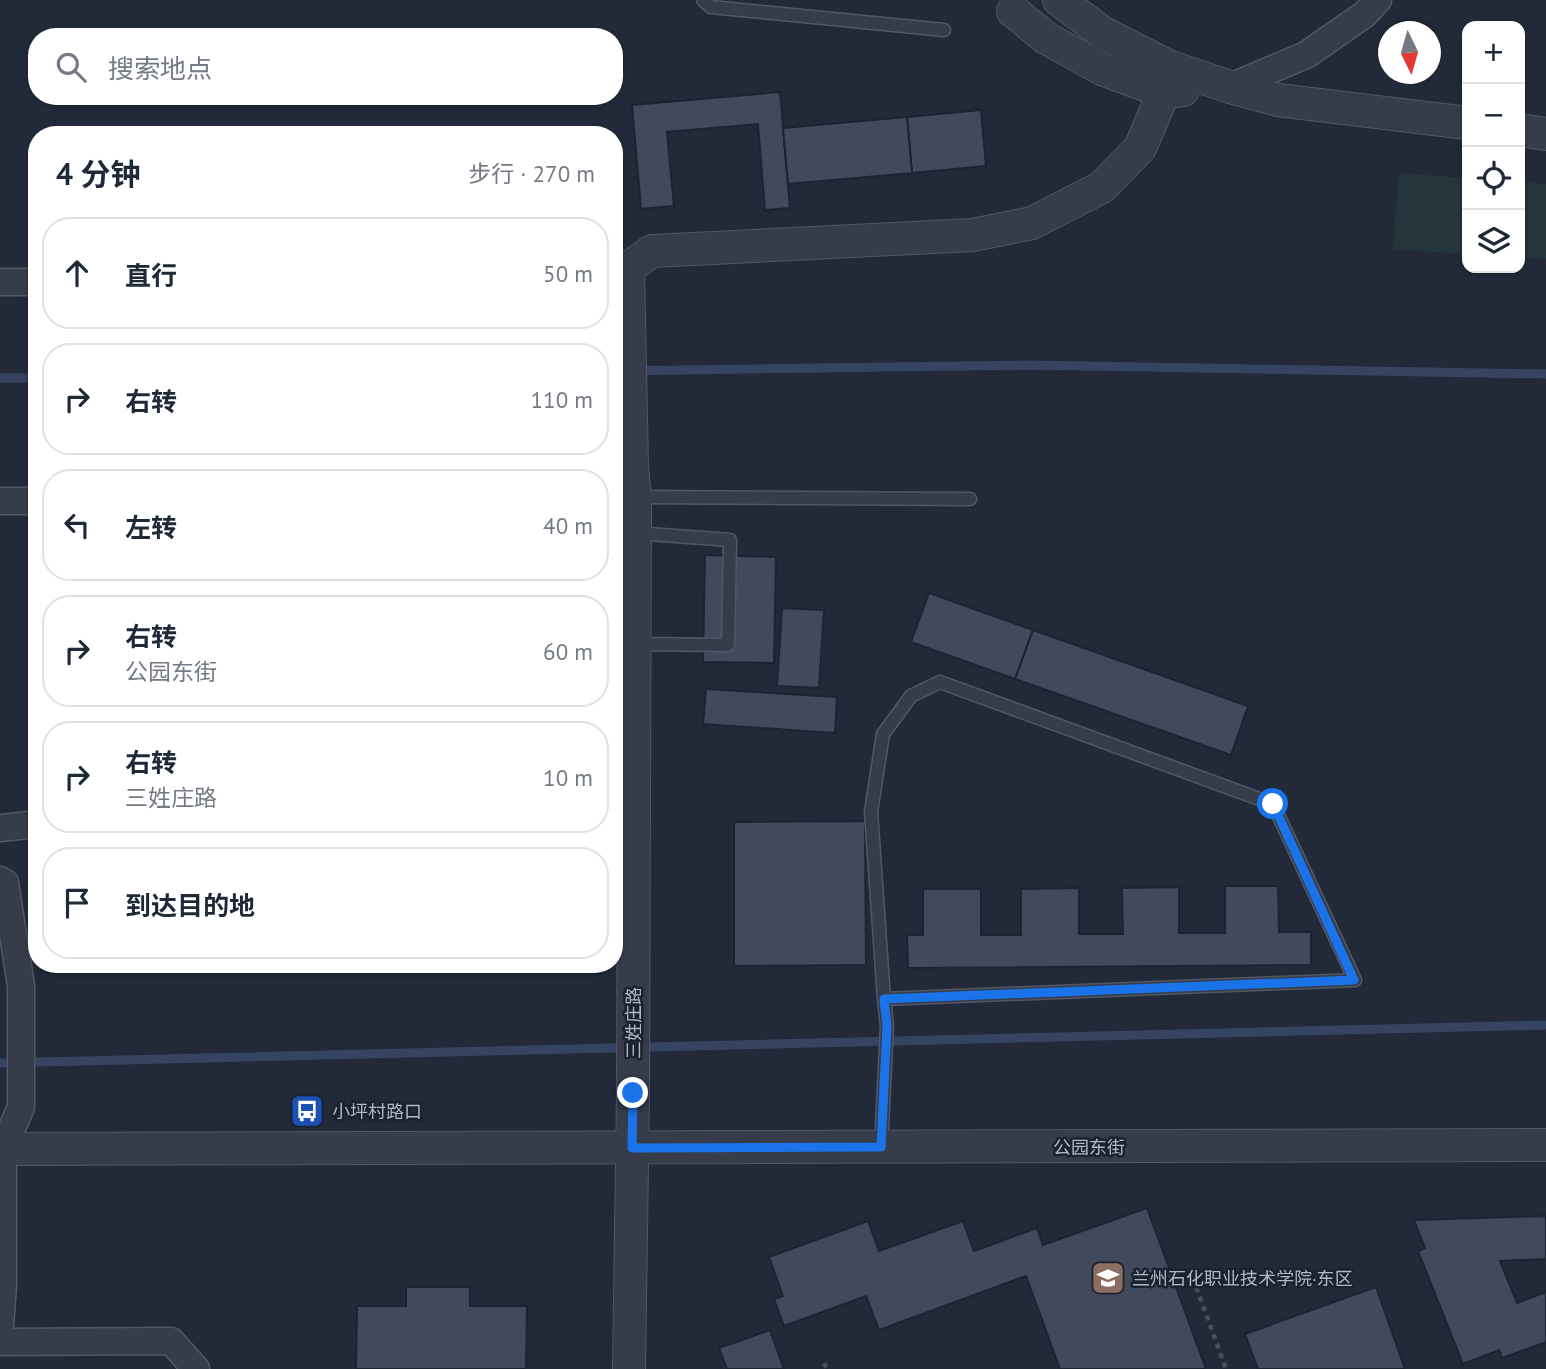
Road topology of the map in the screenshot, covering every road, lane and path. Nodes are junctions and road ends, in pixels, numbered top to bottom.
1 (703, 0) edge
2 (1059, 0) edge
3 (1378, 0) edge
4 (1013, 11) dead end
5 (944, 30) dead end
6 (1166, 79) junction
7 (1230, 87) junction
8 (1462, 122) edge
9 (1525, 131) edge
10 (1546, 134) edge
11 (624, 277) edge
12 (0, 282) edge
13 (28, 282) edge
14 (627, 487) edge
15 (970, 499) dead end
16 (0, 501) edge
17 (28, 501) edge
18 (635, 533) junction
19 (634, 645) junction
20 (28, 825) edge
21 (0, 828) edge
22 (0, 880) edge
23 (884, 999) junction
24 (1546, 1145) edge
25 (881, 1147) junction
26 (632, 1148) junction
27 (1, 1149) edge
28 (1193, 1278) dead end
29 (0, 1325) edge
30 (0, 1342) edge
31 (196, 1369) edge
32 (629, 1369) edge
33 (1226, 1369) edge

1 - 5 lane
2 - 6 street
3 - 7 street
4 - 6 street
6 - 7 street
6 - 11 street
7 - 8 street
9 - 10 street
11 - 14 street, 三姓庄路
12 - 13 street
14 - 15 lane
14 - 18 street, 三姓庄路
16 - 17 street
18 - 19 street, 三姓庄路
18 - 19 lane
19 - 26 street, 三姓庄路
20 - 21 street
22 - 27 street
23 - 23 lane
23 - 25 lane
24 - 25 street, 公园东街
25 - 26 street, 公园东街
26 - 27 street, 公园东街
26 - 32 street, 三姓庄路
27 - 29 street
28 - 33 path
30 - 31 street

